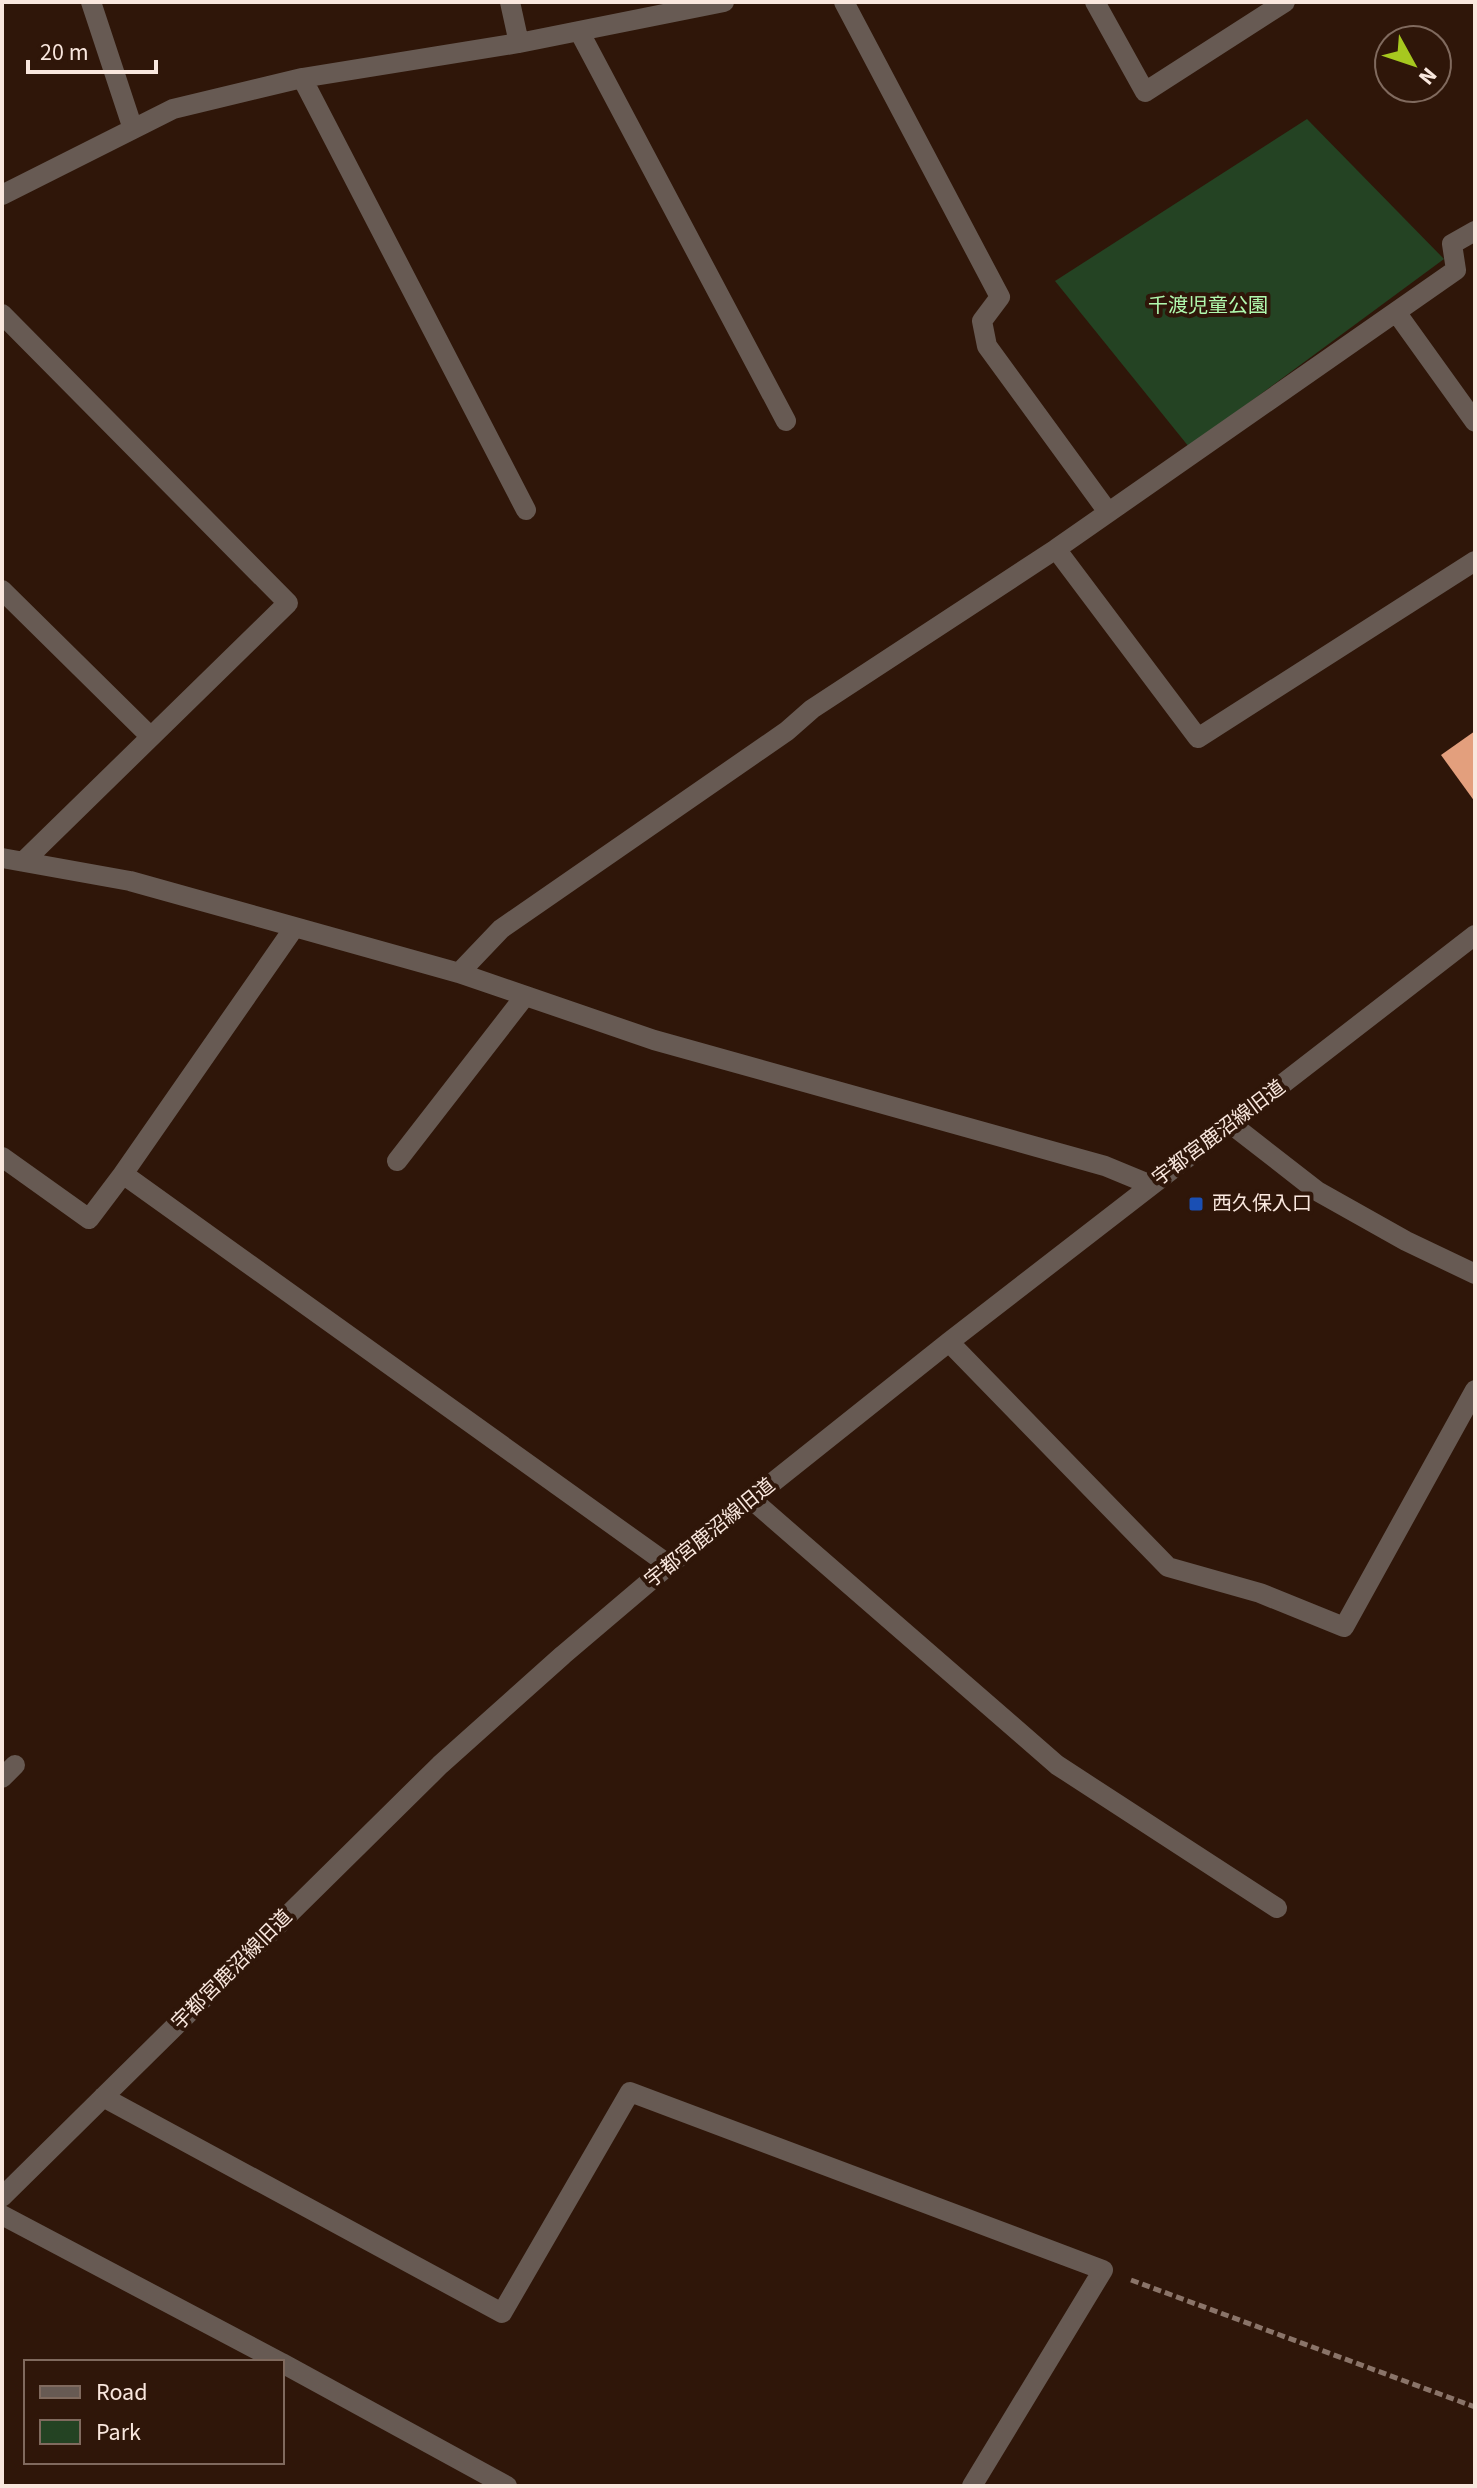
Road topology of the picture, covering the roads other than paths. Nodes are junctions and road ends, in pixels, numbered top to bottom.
1 (91, 2) edge
2 (510, 2) edge
3 (724, 2) edge
4 (844, 2) edge
5 (1095, 2) edge
6 (1285, 2) edge
7 (579, 31) junction
8 (519, 43) junction
9 (302, 78) junction
10 (133, 129) junction
11 (3, 193) edge
12 (1475, 231) edge
13 (1396, 312) junction
14 (2, 314) edge
15 (786, 421) dead end
16 (1475, 422) edge
17 (526, 510) dead end
18 (1108, 512) junction
19 (1056, 549) junction
20 (1475, 561) edge
21 (2, 590) edge
22 (151, 737) junction
23 (2, 858) edge
24 (25, 860) junction
25 (294, 928) junction
26 (1475, 935) edge
27 (459, 973) junction
28 (525, 996) junction
29 (1231, 1124) junction
30 (2, 1157) edge
31 (397, 1161) dead end
32 (123, 1174) junction
33 (1151, 1185) junction
34 (1475, 1274) edge
35 (949, 1342) junction
36 (1475, 1390) edge
37 (751, 1499) junction
38 (669, 1565) junction
39 (1277, 1908) dead end
40 (103, 2097) junction
41 (2, 2197) edge
42 (2, 2215) edge
43 (277, 2360) edge
44 (284, 2364) edge
45 (507, 2486) edge
46 (972, 2486) edge

1 - 10 street
2 - 8 street
3 - 7 street
4 - 18 street
5 - 6 street
7 - 8 street
7 - 15 street
8 - 9 street
9 - 10 street
9 - 17 street
10 - 11 street
12 - 13 street
13 - 16 street
13 - 18 street
14 - 22 street
18 - 19 street
19 - 20 street
19 - 27 street
21 - 22 street
22 - 24 street
23 - 24 street
24 - 25 street
25 - 27 street
25 - 32 street
26 - 29 street, 宇都宮鹿沼線旧道
27 - 28 street
28 - 31 street
28 - 33 street
29 - 33 street, 宇都宮鹿沼線旧道
29 - 34 street
30 - 32 street
32 - 38 street
33 - 35 street, 宇都宮鹿沼線旧道
35 - 36 street
35 - 37 street, 宇都宮鹿沼線旧道
37 - 38 street, 宇都宮鹿沼線旧道
37 - 39 street
38 - 40 street, 宇都宮鹿沼線旧道
40 - 41 street, 宇都宮鹿沼線旧道
40 - 46 street
42 - 43 street
44 - 45 street

